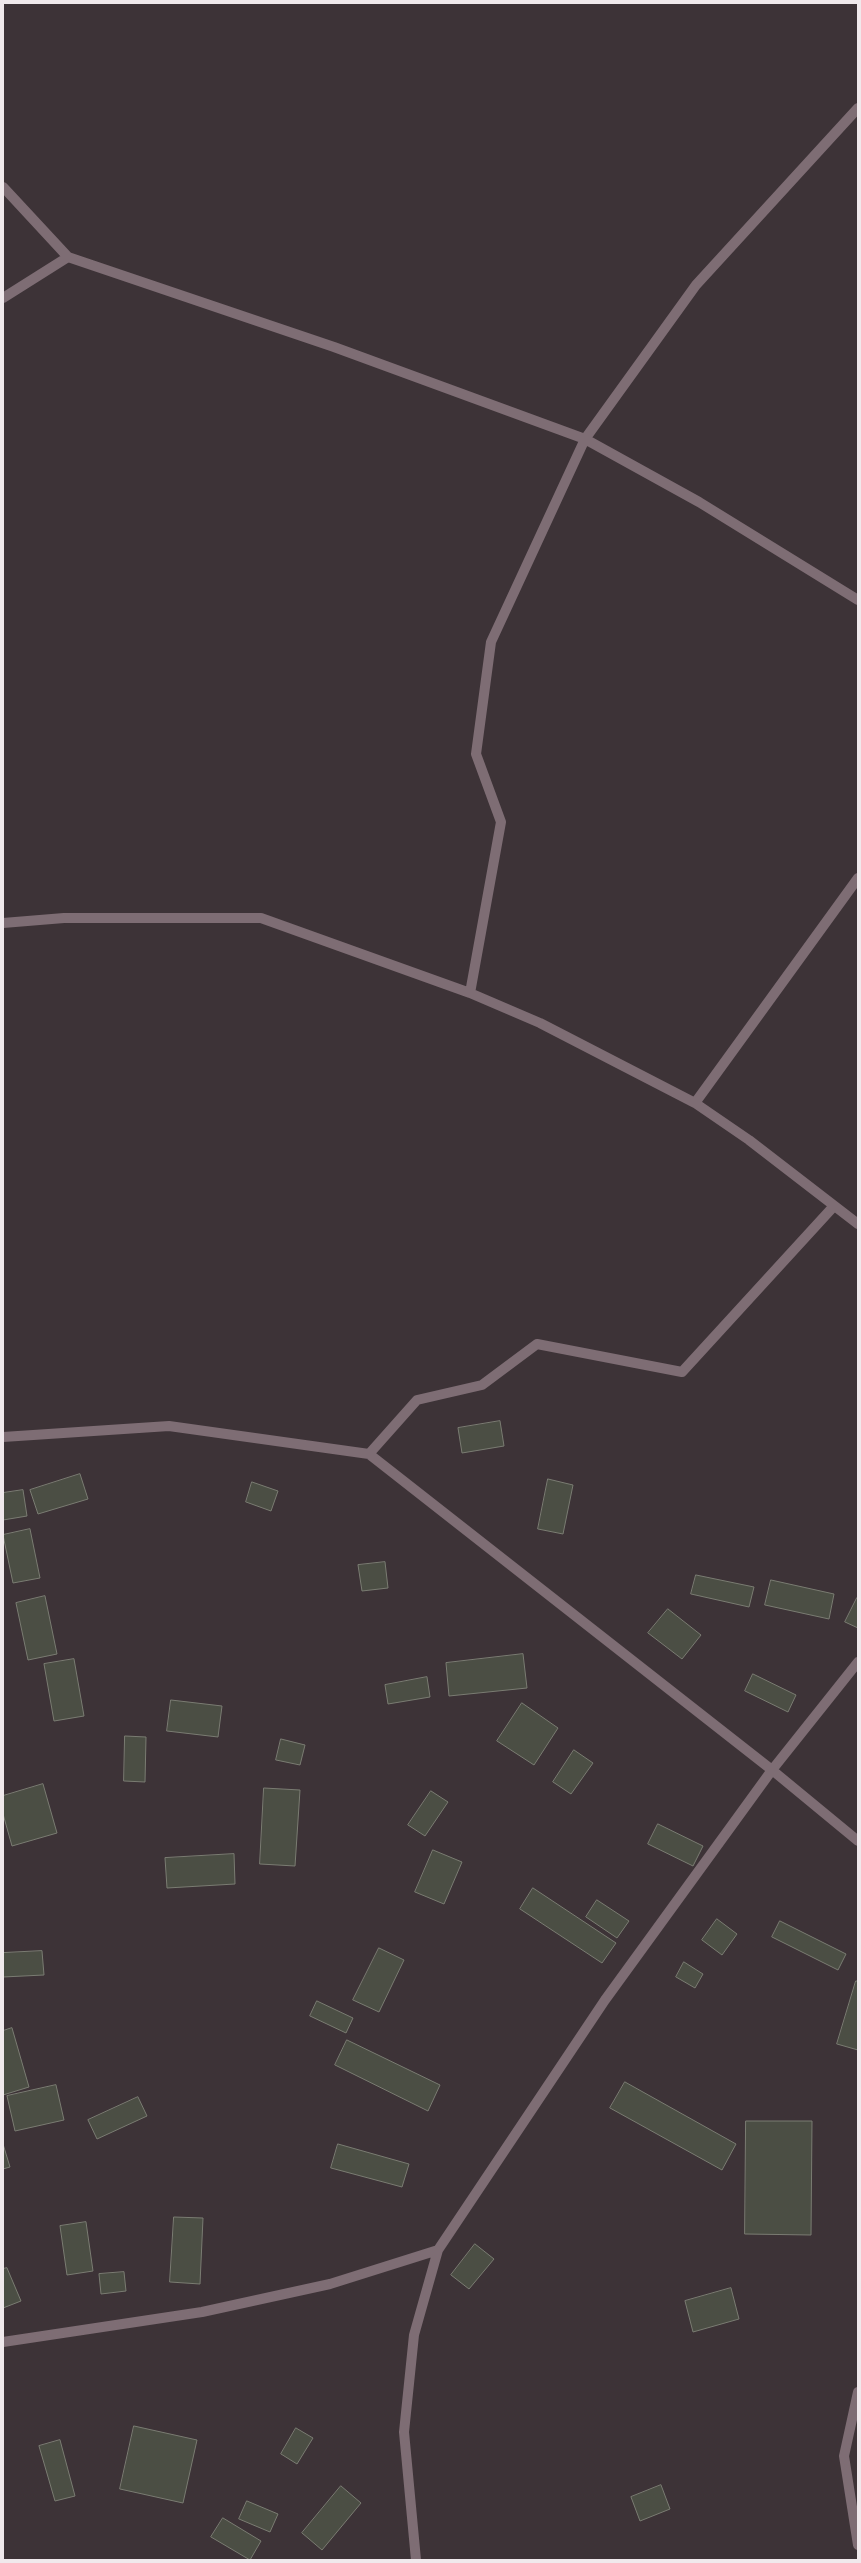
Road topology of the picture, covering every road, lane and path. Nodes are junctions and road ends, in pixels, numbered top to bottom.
1 (858, 108) edge
2 (3, 187) edge
3 (68, 257) junction
4 (3, 298) edge
5 (585, 439) junction
6 (858, 600) edge
7 (858, 878) edge
8 (3, 923) edge
9 (470, 993) junction
10 (694, 1102) junction
11 (834, 1206) junction
12 (858, 1224) edge
13 (3, 1437) edge
14 (369, 1454) junction
15 (858, 1662) edge
16 (772, 1770) junction
17 (858, 1841) edge
18 (438, 2250) junction
19 (3, 2342) edge
20 (858, 2392) edge
21 (858, 2544) edge
22 (416, 2560) edge

1 - 5 street
2 - 3 street
3 - 4 street
3 - 5 street
5 - 6 street
5 - 9 street
7 - 10 street
8 - 9 street
9 - 10 street
10 - 11 street
11 - 12 street
11 - 14 street
13 - 14 street
14 - 16 street
15 - 16 street
16 - 17 street
16 - 18 street
18 - 19 street
18 - 22 street
20 - 21 street

